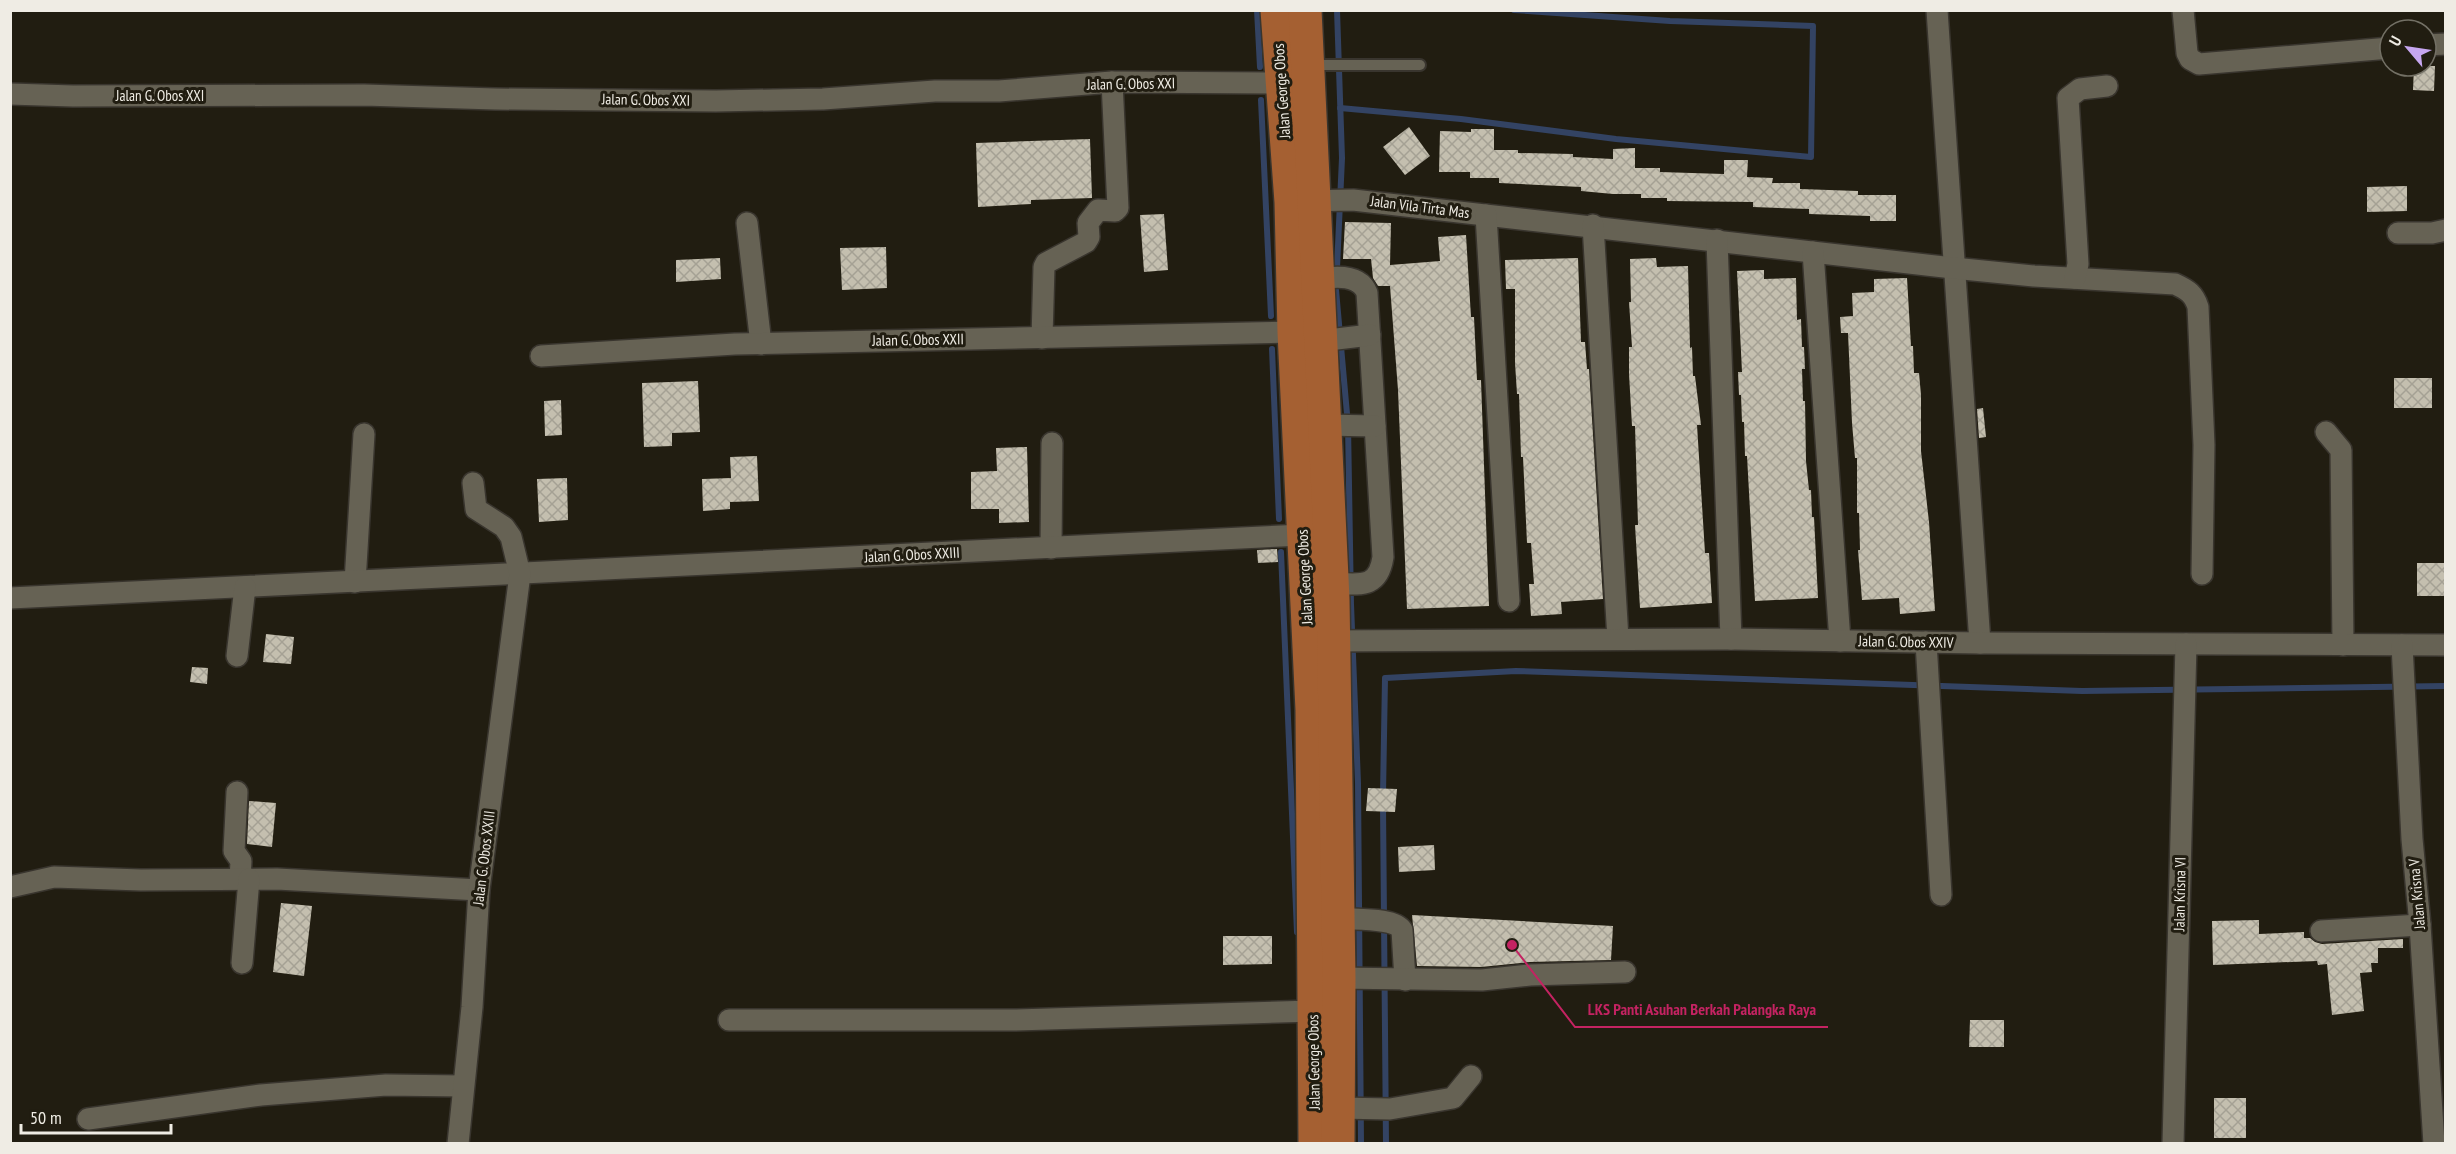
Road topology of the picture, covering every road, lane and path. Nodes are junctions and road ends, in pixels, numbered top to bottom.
1 (1277, 10) edge
2 (1305, 10) edge
3 (1936, 10) edge
4 (2183, 10) edge
5 (2378, 49) edge
6 (1321, 65) junction
7 (1420, 65) dead end
8 (1112, 82) junction
9 (1281, 83) junction
10 (2106, 86) dead end
11 (10, 94) edge
12 (1312, 200) junction
13 (1486, 215) junction
14 (747, 223) dead end
15 (1593, 225) junction
16 (2445, 230) edge
17 (2398, 233) dead end
18 (1717, 240) junction
19 (1813, 252) junction
20 (1953, 268) junction
21 (1332, 278) junction
22 (2075, 278) junction
23 (1334, 337) junction
24 (1042, 338) junction
25 (760, 344) junction
26 (542, 356) dead end
27 (1340, 426) junction
28 (1375, 426) junction
29 (2326, 432) dead end
30 (364, 434) dead end
31 (1052, 443) dead end
32 (473, 483) dead end
33 (1303, 535) junction
34 (1051, 548) junction
35 (520, 574) junction
36 (2202, 574) dead end
37 (355, 582) junction
38 (1344, 583) junction
39 (245, 587) junction
40 (10, 598) edge
41 (1509, 601) dead end
42 (1618, 639) junction
43 (1731, 639) junction
44 (1328, 640) junction
45 (1840, 641) junction
46 (1926, 642) junction
47 (1980, 644) junction
48 (2186, 644) junction
49 (2343, 645) junction
50 (2402, 645) junction
51 (2445, 645) edge
52 (237, 656) dead end
53 (237, 792) dead end
54 (244, 879) junction
55 (10, 887) edge
56 (479, 890) junction
57 (1941, 895) dead end
58 (1354, 920) junction
59 (2420, 925) junction
60 (2321, 931) dead end
61 (242, 963) dead end
62 (1624, 972) dead end
63 (1354, 978) junction
64 (1405, 980) junction
65 (1313, 1011) junction
66 (729, 1020) dead end
67 (1471, 1076) dead end
68 (463, 1086) junction
69 (1353, 1108) junction
70 (88, 1119) dead end
71 (458, 1143) edge
72 (1315, 1143) edge
73 (1338, 1143) edge
74 (2174, 1143) edge
75 (2434, 1143) edge

1 - 9 main road, Jalan George Obos
2 - 6 main road, Jalan George Obos
3 - 20 street
4 - 5 street
6 - 7 lane
6 - 12 main road, Jalan George Obos
8 - 9 street, Jalan G. Obos XXI
8 - 11 street, Jalan G. Obos XXI
8 - 24 street
9 - 12 main road, Jalan George Obos
10 - 22 street
12 - 13 street, Jalan Vila Tirta Mas
12 - 21 main road, Jalan George Obos
12 - 23 main road, Jalan George Obos
13 - 15 street, Jalan Vila Tirta Mas
13 - 41 street
14 - 25 street
15 - 18 street, Jalan Vila Tirta Mas
15 - 42 street
16 - 17 street
18 - 19 street, Jalan Vila Tirta Mas
18 - 43 street
19 - 20 street, Jalan Vila Tirta Mas
19 - 45 street
20 - 22 street, Jalan Vila Tirta Mas
20 - 47 street
21 - 23 main road, Jalan George Obos
21 - 23 street
22 - 36 street, Jalan Vila Tirta Mas
23 - 24 street, Jalan G. Obos XXII
23 - 27 main road, Jalan George Obos
23 - 28 street
23 - 33 main road, Jalan George Obos
24 - 25 street, Jalan G. Obos XXII
25 - 26 street, Jalan G. Obos XXII
27 - 28 street
27 - 38 main road, Jalan George Obos
28 - 38 street
29 - 49 street
30 - 37 street
31 - 34 street
32 - 35 street
33 - 34 street, Jalan G. Obos XXIII
33 - 44 main road, Jalan George Obos
34 - 35 street, Jalan G. Obos XXIII
35 - 37 street, Jalan G. Obos XXIII
35 - 56 street, Jalan G. Obos XXIII
37 - 39 street, Jalan G. Obos XXIII
38 - 44 main road, Jalan George Obos
39 - 40 street, Jalan G. Obos XXIII
39 - 52 street
42 - 43 street, Jalan G. Obos XXIV
42 - 44 street, Jalan G. Obos XXIV
43 - 45 street, Jalan G. Obos XXIV
44 - 58 main road, Jalan George Obos
44 - 65 main road, Jalan George Obos
45 - 46 street, Jalan G. Obos XXIV
46 - 47 street, Jalan G. Obos XXIV
46 - 57 street
47 - 48 street, Jalan G. Obos XXIV
48 - 49 street, Jalan G. Obos XXIV
48 - 74 street, Jalan Krisna VI
49 - 50 street, Jalan G. Obos XXIV
50 - 51 street, Jalan G. Obos XXIV
50 - 59 street, Jalan Krisna V
53 - 54 street
54 - 55 street
54 - 56 street
54 - 61 street
56 - 68 street, Jalan G. Obos XXIII
58 - 63 main road, Jalan George Obos
58 - 64 street
59 - 60 street
59 - 75 street, Jalan Krisna V
62 - 64 street
63 - 64 street
63 - 69 main road, Jalan George Obos
65 - 66 street
65 - 72 main road, Jalan George Obos
67 - 69 street
68 - 70 street
68 - 71 street, Jalan G. Obos XXIII
69 - 73 main road, Jalan George Obos

